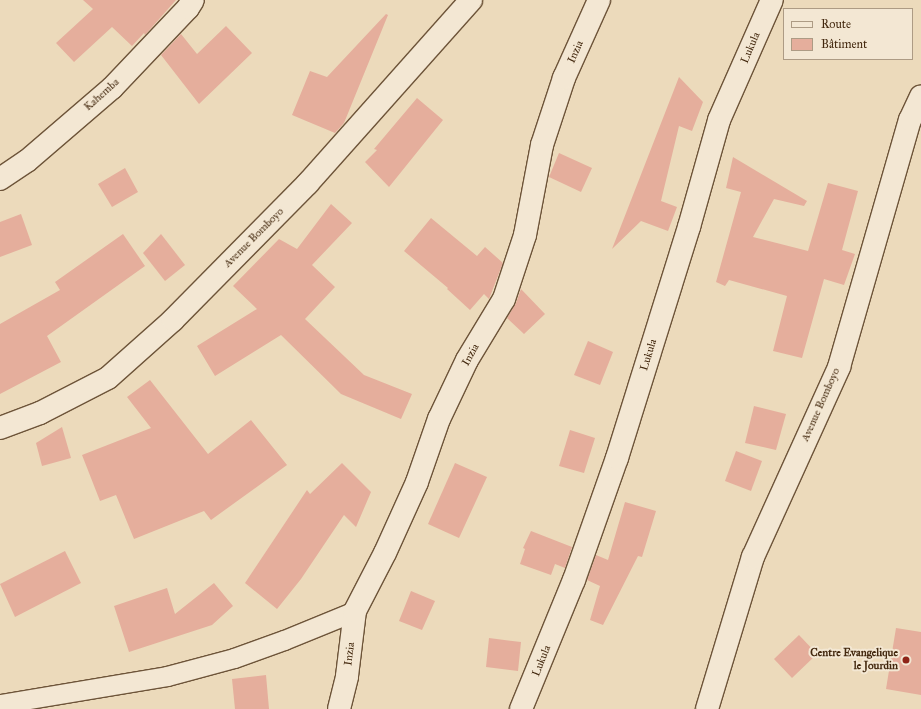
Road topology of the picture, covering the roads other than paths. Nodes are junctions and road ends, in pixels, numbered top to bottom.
1 (193, 0) edge
2 (471, 0) edge
3 (599, 0) edge
4 (772, 0) edge
5 (921, 96) edge
6 (0, 179) edge
7 (0, 428) edge
8 (355, 611) junction
9 (0, 704) edge
10 (339, 709) edge
11 (521, 709) edge
12 (707, 709) edge

1 - 6 street, Kahemba
2 - 7 street, Avenue Bomboyo
3 - 8 street, Inzia
4 - 11 street, Lukula
5 - 12 street, Avenue Bomboyo
8 - 9 lane
8 - 10 street, Inzia

